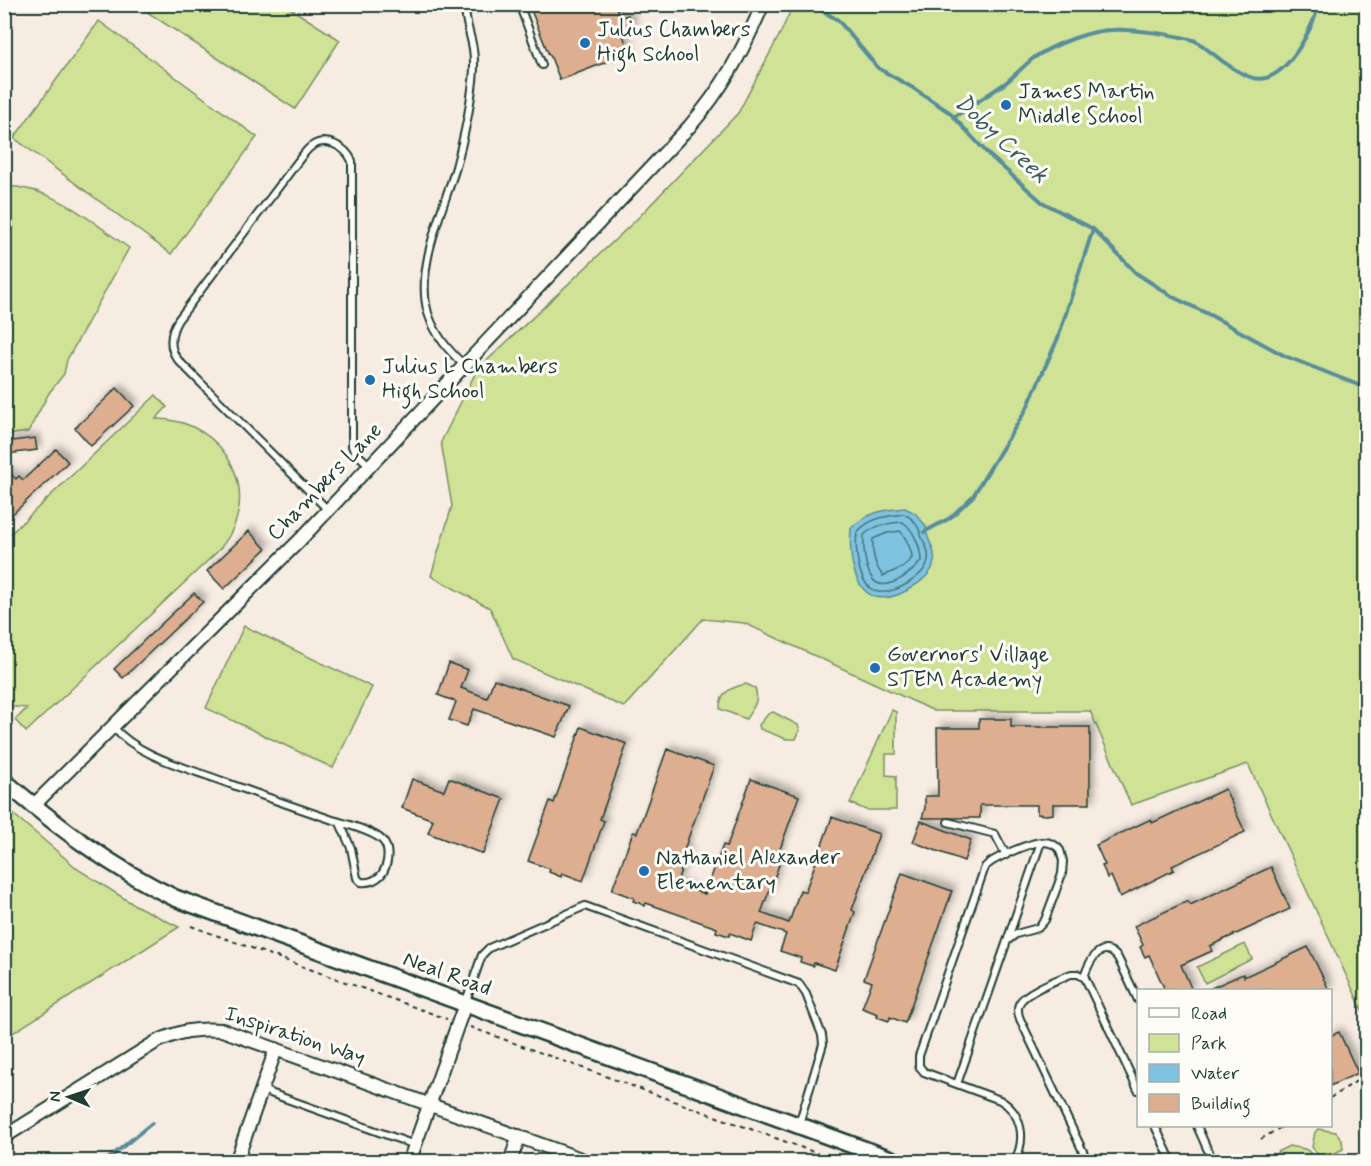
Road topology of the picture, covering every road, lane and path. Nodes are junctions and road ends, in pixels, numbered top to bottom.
1 (465, 4) edge
2 (519, 4) edge
3 (763, 4) edge
4 (542, 64) dead end
5 (464, 365) junction
6 (370, 466) junction
7 (328, 510) junction
8 (112, 726) junction
9 (4, 781) edge
10 (34, 805) junction
11 (948, 822) dead end
12 (340, 823) junction
13 (1041, 842) junction
14 (1006, 855) junction
15 (191, 926) dead end
16 (1005, 947) junction
17 (1083, 977) junction
18 (1137, 998) edge
19 (465, 1004) junction
20 (439, 1016) dead end
21 (477, 1030) dead end
22 (1359, 1047) dead end
23 (276, 1049) junction
24 (1366, 1064) edge
25 (1366, 1075) edge
26 (957, 1084) junction
27 (1137, 1088) edge
28 (262, 1089) junction
29 (1332, 1097) edge
30 (429, 1104) junction
31 (799, 1124) junction
32 (1156, 1127) edge
33 (1198, 1127) edge
34 (1280, 1127) edge
35 (519, 1136) junction
36 (4, 1137) edge
37 (1261, 1139) dead end
38 (415, 1145) junction
39 (822, 1155) dead end
40 (1213, 1160) edge
41 (236, 1161) edge
42 (409, 1161) edge
43 (510, 1161) edge
44 (589, 1161) edge
45 (900, 1161) edge
46 (1014, 1161) edge
47 (1088, 1161) edge
48 (1172, 1161) edge

1 - 5 lane
2 - 4 lane
3 - 5 street, Chambers Lane
5 - 6 street, Chambers Lane
6 - 7 street, Chambers Lane
6 - 7 lane
7 - 8 street, Chambers Lane
8 - 10 street, Chambers Lane
8 - 12 lane
9 - 10 street, Neal Road
10 - 19 street, Neal Road
11 - 14 lane
12 - 12 lane
13 - 14 lane
13 - 16 lane
13 - 16 lane
14 - 26 lane
15 - 20 path
16 - 26 lane
17 - 18 lane
17 - 27 lane
17 - 47 lane
19 - 30 street
19 - 31 street, Neal Road
19 - 31 lane
21 - 39 path
22 - 24 path
23 - 28 street
23 - 30 street, Inspiration Way
23 - 36 street, Inspiration Way
25 - 29 path
26 - 46 lane
28 - 38 lane
28 - 41 street
30 - 35 street, Inspiration Way
30 - 38 street
31 - 45 street, Neal Road
32 - 48 lane
33 - 40 lane
34 - 37 path
35 - 43 street
35 - 44 street, Inspiration Way
38 - 42 street

